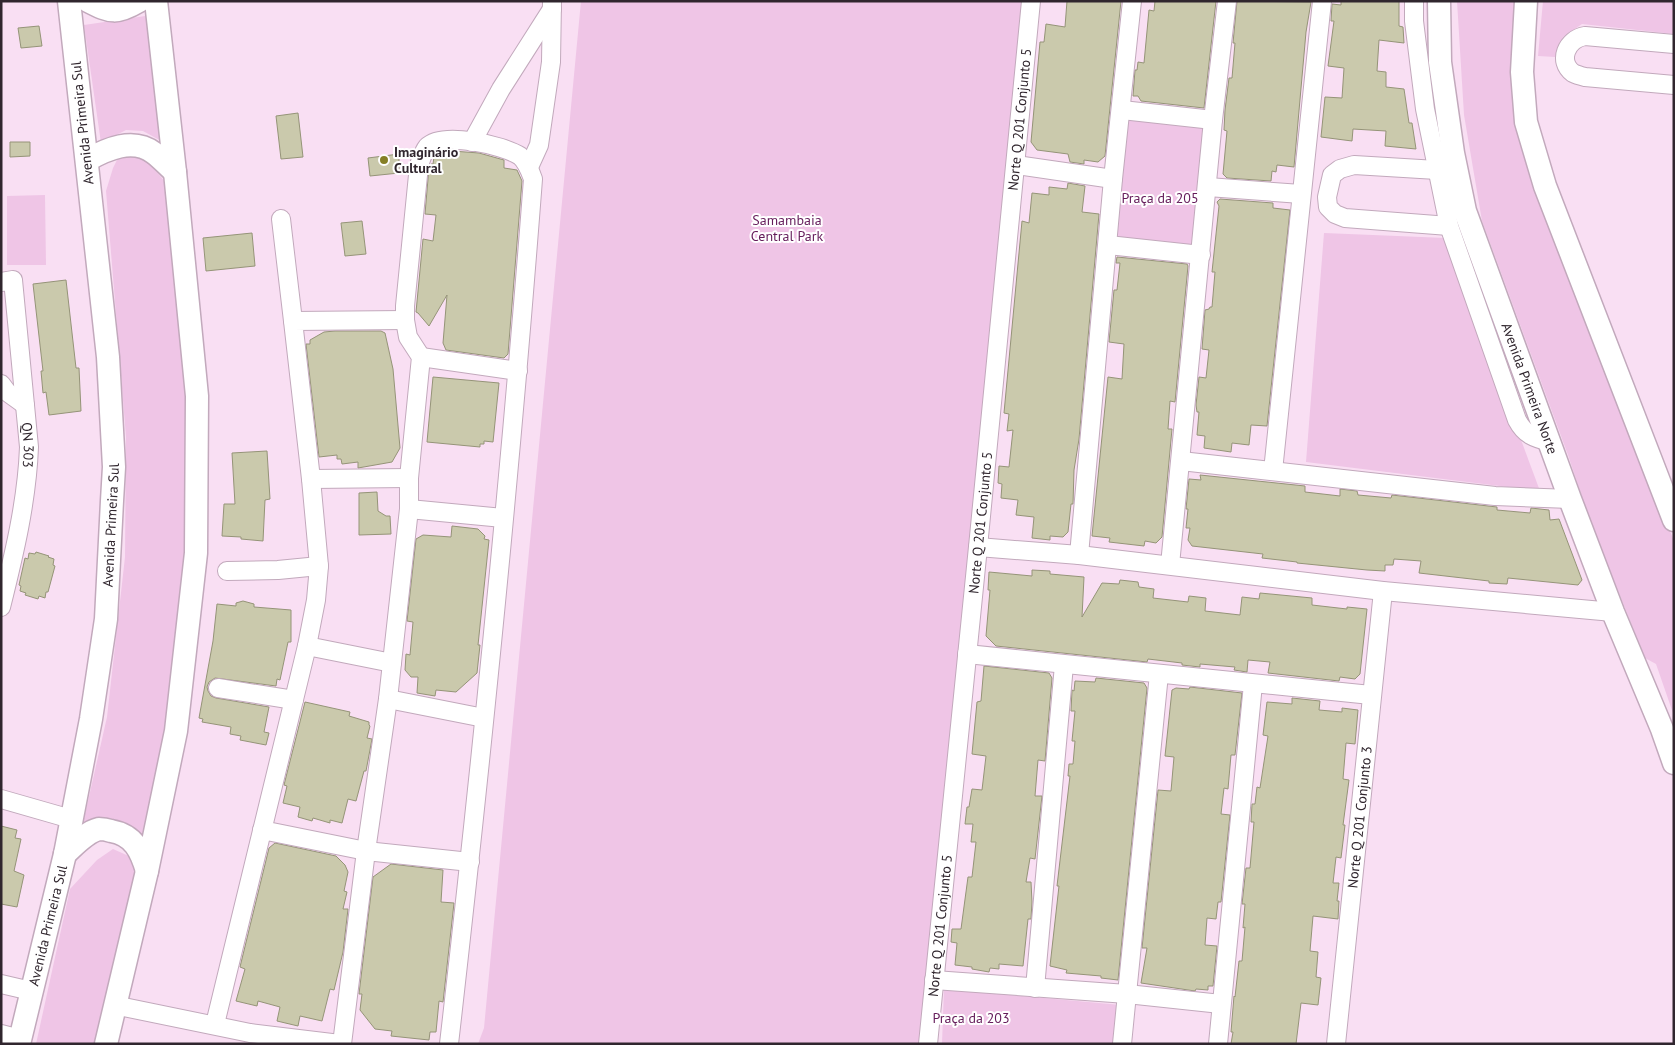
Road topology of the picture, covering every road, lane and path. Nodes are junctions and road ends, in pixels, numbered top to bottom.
1 (69, 1) edge
2 (88, 1) edge
3 (139, 1) edge
4 (156, 1) edge
5 (1030, 1) edge
6 (1132, 1) edge
7 (1226, 1) edge
8 (1322, 1) edge
9 (1414, 1) edge
10 (1439, 1) edge
11 (1526, 1) edge
12 (552, 5) edge
13 (1674, 44) edge
14 (1674, 85) edge
15 (1122, 110) junction
16 (1213, 120) junction
17 (472, 142) junction
18 (86, 160) junction
19 (1016, 165) junction
20 (528, 167) junction
21 (1437, 170) junction
22 (175, 172) junction
23 (1113, 178) junction
24 (1208, 186) junction
25 (1301, 194) junction
26 (281, 219) dead end
27 (1450, 226) junction
28 (1108, 245) junction
29 (1201, 255) junction
30 (7, 281) edge
31 (405, 320) junction
32 (293, 321) junction
33 (421, 357) junction
34 (518, 371) junction
35 (1, 384) edge
36 (25, 404) junction
37 (1550, 442) junction
38 (1181, 461) junction
39 (1273, 471) junction
40 (409, 478) junction
41 (311, 479) junction
42 (1570, 499) junction
43 (409, 509) junction
44 (503, 518) junction
45 (1674, 520) edge
46 (978, 547) junction
47 (1079, 555) junction
48 (319, 566) junction
49 (1170, 566) junction
50 (226, 571) dead end
51 (1383, 591) junction
52 (1, 607) edge
53 (1613, 612) junction
54 (307, 646) junction
55 (967, 654) junction
56 (392, 663) junction
57 (1064, 665) junction
58 (1159, 674) junction
59 (1252, 684) junction
60 (218, 688) dead end
61 (1371, 695) junction
62 (388, 699) junction
63 (294, 700) junction
64 (484, 718) junction
65 (1668, 732) edge
66 (1674, 763) edge
67 (1, 799) edge
68 (71, 819) junction
69 (262, 830) junction
70 (366, 850) junction
71 (66, 854) junction
72 (470, 862) junction
73 (147, 871) junction
74 (934, 980) junction
75 (1, 984) edge
76 (1036, 988) junction
77 (31, 991) junction
78 (1127, 994) junction
79 (1221, 1004) junction
80 (114, 1005) junction
81 (215, 1024) junction
82 (249, 1038) edge
83 (13, 1039) edge
84 (106, 1044) edge
85 (341, 1044) edge
86 (449, 1044) edge
87 (928, 1044) edge
88 (1122, 1044) edge
89 (1218, 1044) edge
90 (1336, 1044) edge

1 - 18 main road, Avenida Primeira Sul
2 - 3 main road
4 - 22 main road
5 - 19 street, Norte Q 201 Conjunto 5
6 - 15 street
7 - 16 street
8 - 25 street
9 - 21 street
10 - 37 main road, Avenida Primeira Norte
11 - 45 main road
12 - 17 street
12 - 20 street
13 - 14 street
15 - 16 street
15 - 23 street
16 - 24 street
17 - 20 street
17 - 31 street
18 - 22 main road
18 - 68 main road, Avenida Primeira Sul
19 - 23 street
19 - 46 street, Norte Q 201 Conjunto 5
20 - 34 street
21 - 27 street
21 - 27 street
22 - 73 main road
23 - 28 street
24 - 25 street
24 - 29 street
25 - 39 street
26 - 32 street
27 - 37 street
28 - 29 street
28 - 47 street
29 - 38 street
30 - 36 street, QN 303
31 - 32 street
31 - 33 street
32 - 41 street
33 - 34 street
33 - 40 street
34 - 44 street
35 - 36 street
36 - 52 street, QN 303
37 - 42 main road, Avenida Primeira Norte
38 - 39 street
38 - 49 street
39 - 42 street
40 - 41 street
40 - 43 street
41 - 48 street
42 - 53 main road, Avenida Primeira Norte
43 - 44 street
43 - 56 street
44 - 64 street
46 - 47 street
46 - 55 street, Norte Q 201 Conjunto 5
47 - 49 street
48 - 50 street
48 - 54 street
49 - 51 street
51 - 53 street
51 - 61 street, Norte Q 201 Conjunto 3
53 - 65 main road, Avenida Primeira Norte
54 - 56 street
54 - 63 street
55 - 57 street
55 - 74 street, Norte Q 201 Conjunto 5
56 - 62 street
57 - 58 street
57 - 76 street
58 - 59 street
58 - 78 street
59 - 61 street
59 - 79 street
60 - 63 street
61 - 90 street, Norte Q 201 Conjunto 3
62 - 64 street
62 - 70 street
63 - 69 street
64 - 72 street
65 - 66 main road, Avenida Primeira Norte
67 - 68 street
68 - 71 main road, Avenida Primeira Sul
69 - 70 street
69 - 81 street
70 - 72 street
70 - 85 street
71 - 73 main road
71 - 77 main road, Avenida Primeira Sul
72 - 86 street
73 - 80 main road
74 - 76 street
74 - 87 street, Norte Q 201 Conjunto 5
75 - 77 street
76 - 78 street
77 - 83 main road, Avenida Primeira Sul
78 - 79 street
78 - 88 street
79 - 89 street
80 - 81 street
80 - 84 main road
81 - 82 street
82 - 85 street

